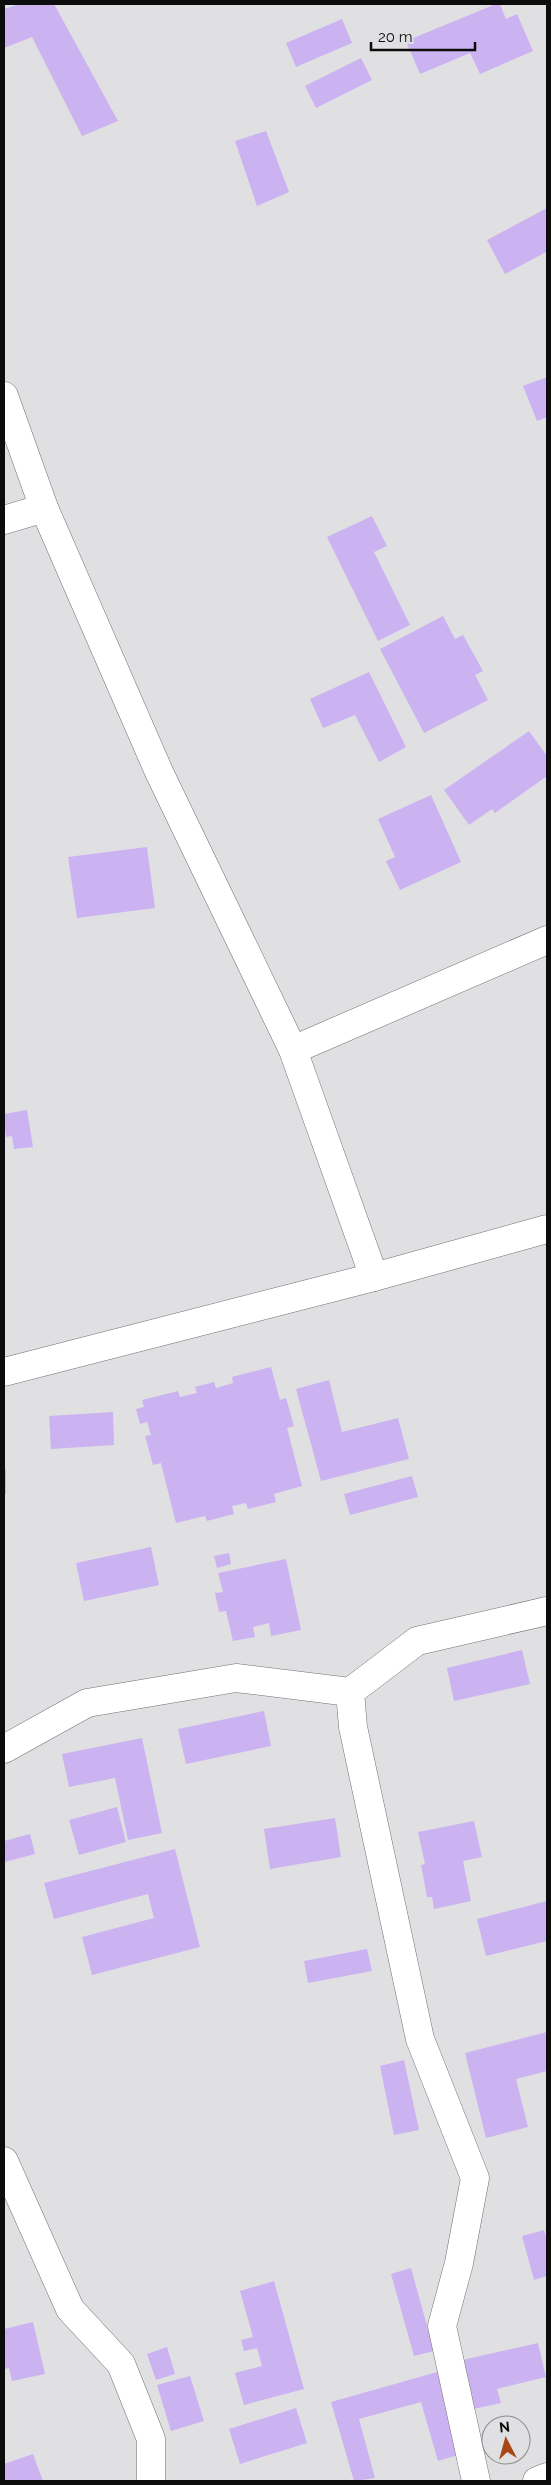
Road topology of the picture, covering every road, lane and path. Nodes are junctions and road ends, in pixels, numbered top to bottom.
1 (4, 396) edge
2 (44, 508) junction
3 (4, 520) edge
4 (547, 940) edge
5 (293, 1050) junction
6 (547, 1229) edge
7 (374, 1277) junction
8 (4, 1372) edge
9 (547, 1611) edge
10 (350, 1692) junction
11 (4, 1749) edge
12 (4, 2161) edge
13 (547, 2477) edge
14 (151, 2481) edge
15 (476, 2481) edge
16 (537, 2481) edge

1 - 2 street
2 - 3 street
2 - 5 street
4 - 5 street
5 - 7 street
6 - 7 street
7 - 8 street
9 - 10 street
10 - 11 street
10 - 15 street
12 - 14 street
13 - 16 street

